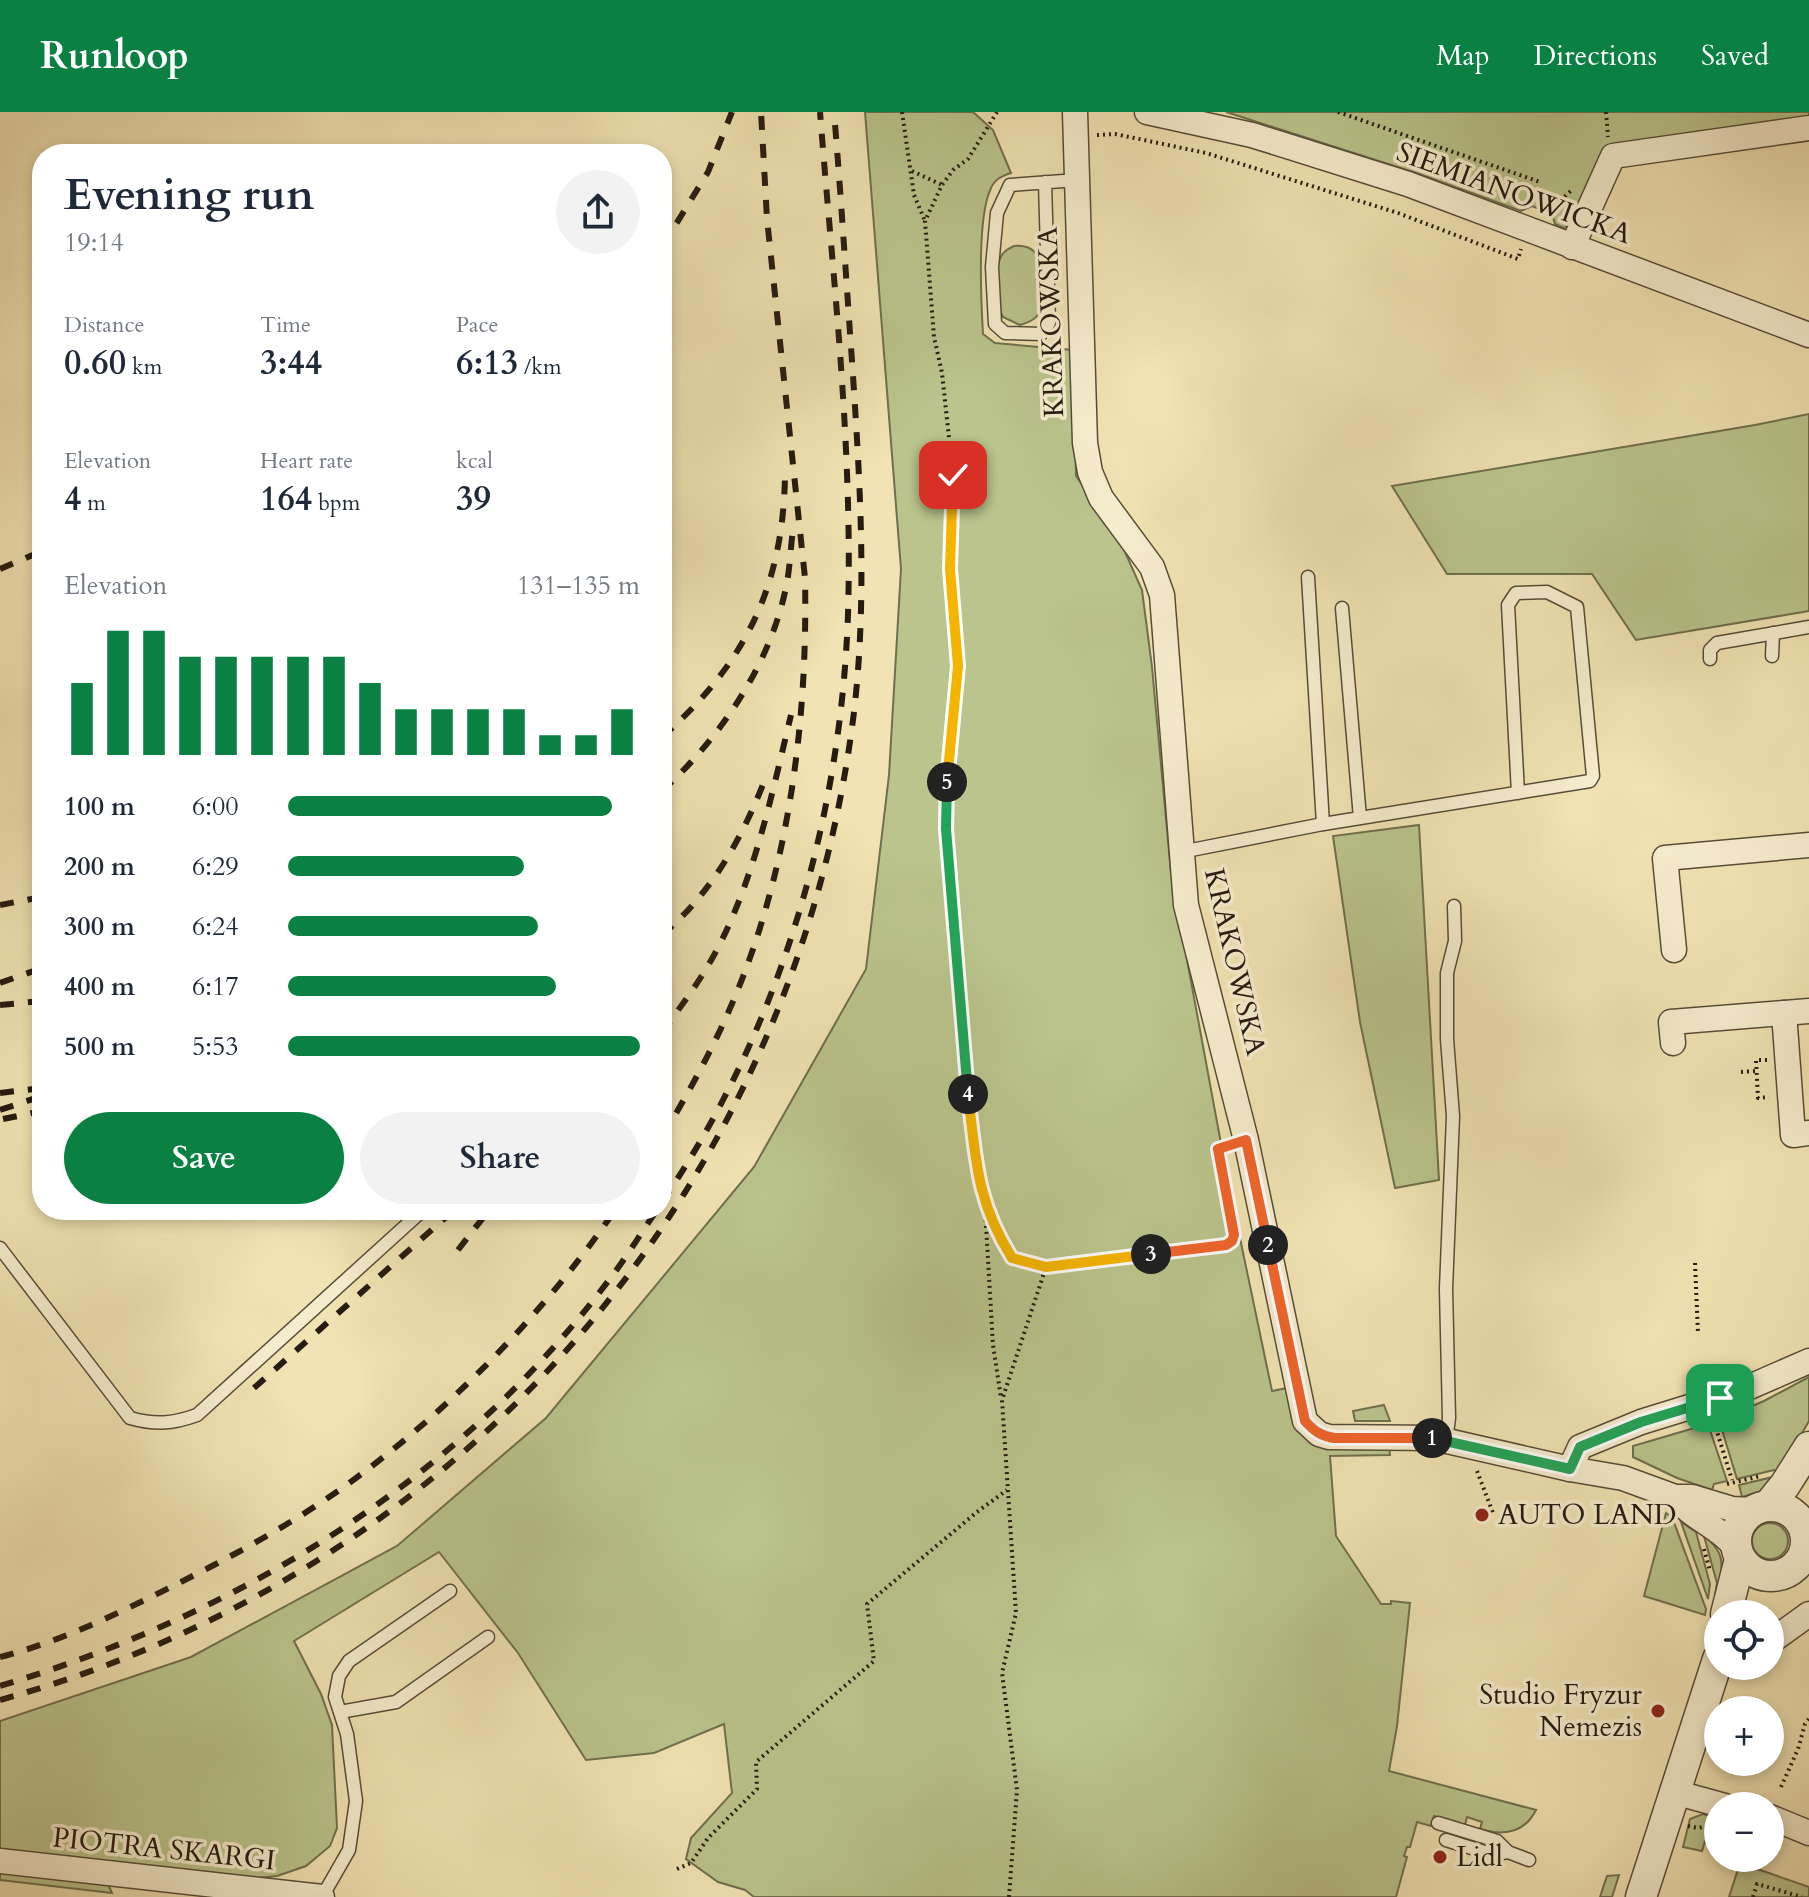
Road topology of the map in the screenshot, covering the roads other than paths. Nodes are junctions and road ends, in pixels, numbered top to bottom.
1 (1147, 112) edge
2 (1201, 118) edge
3 (1076, 124) edge
4 (1809, 128) edge
5 (1077, 180) junction
6 (1045, 182) junction
7 (1572, 247) junction
8 (1809, 335) edge
9 (1308, 577) dead end
10 (1342, 608) dead end
11 (1809, 627) edge
12 (1773, 633) junction
13 (1772, 656) dead end
14 (1710, 659) dead end
15 (1518, 793) junction
16 (1360, 818) junction
17 (1323, 824) junction
18 (1809, 845) edge
19 (1181, 852) junction
20 (1454, 906) dead end
21 (1674, 950) dead end
22 (1809, 1011) edge
23 (1784, 1013) junction
24 (1673, 1043) dead end
25 (1809, 1133) edge
26 (412, 1220) edge
27 (0, 1248) edge
28 (1809, 1361) edge
29 (1446, 1441) junction
30 (1809, 1447) edge
31 (1570, 1469) junction
32 (1809, 1484) edge
33 (1675, 1497) junction
34 (1761, 1508) junction
35 (1805, 1534) edge
36 (1738, 1553) junction
37 (1790, 1573) edge
38 (450, 1591) dead end
39 (1729, 1600) edge
40 (1760, 1600) edge
41 (1809, 1614) edge
42 (1784, 1632) edge
43 (488, 1637) dead end
44 (1711, 1680) edge
45 (340, 1712) junction
46 (1674, 1792) junction
47 (1704, 1800) edge
48 (1438, 1823) dead end
49 (1784, 1823) edge
50 (1809, 1833) edge
51 (1446, 1840) dead end
52 (1508, 1852) junction
53 (1529, 1860) dead end
54 (0, 1861) edge
55 (322, 1897) edge
56 (1641, 1897) edge

1 - 2 street, SIEMIANOWICKA
2 - 7 street, SIEMIANOWICKA
3 - 5 street, KRAKOWSKA
4 - 7 street
5 - 6 lane
5 - 19 street, KRAKOWSKA
6 - 6 lane
7 - 8 street, SIEMIANOWICKA
9 - 17 lane
10 - 16 lane
11 - 12 lane
12 - 13 lane
12 - 14 lane
15 - 15 lane
15 - 16 lane
16 - 17 lane
17 - 19 lane
18 - 21 street
19 - 29 street, KRAKOWSKA
20 - 29 lane
22 - 23 street
23 - 24 street
23 - 25 street
26 - 27 lane
28 - 31 street
29 - 31 street, KRAKOWSKA
30 - 34 street
31 - 33 street, KRAKOWSKA
32 - 35 street
33 - 34 street, KRAKOWSKA
33 - 36 street, KRAKOWSKA
34 - 35 street
34 - 36 street
35 - 37 street
36 - 37 street
36 - 39 street
37 - 40 street
38 - 45 lane
41 - 42 street
43 - 45 lane
44 - 46 street
45 - 55 lane
46 - 47 street
46 - 56 street
48 - 52 lane
49 - 50 street
51 - 52 lane
52 - 53 lane
54 - 55 street, PIOTRA SKARGI

